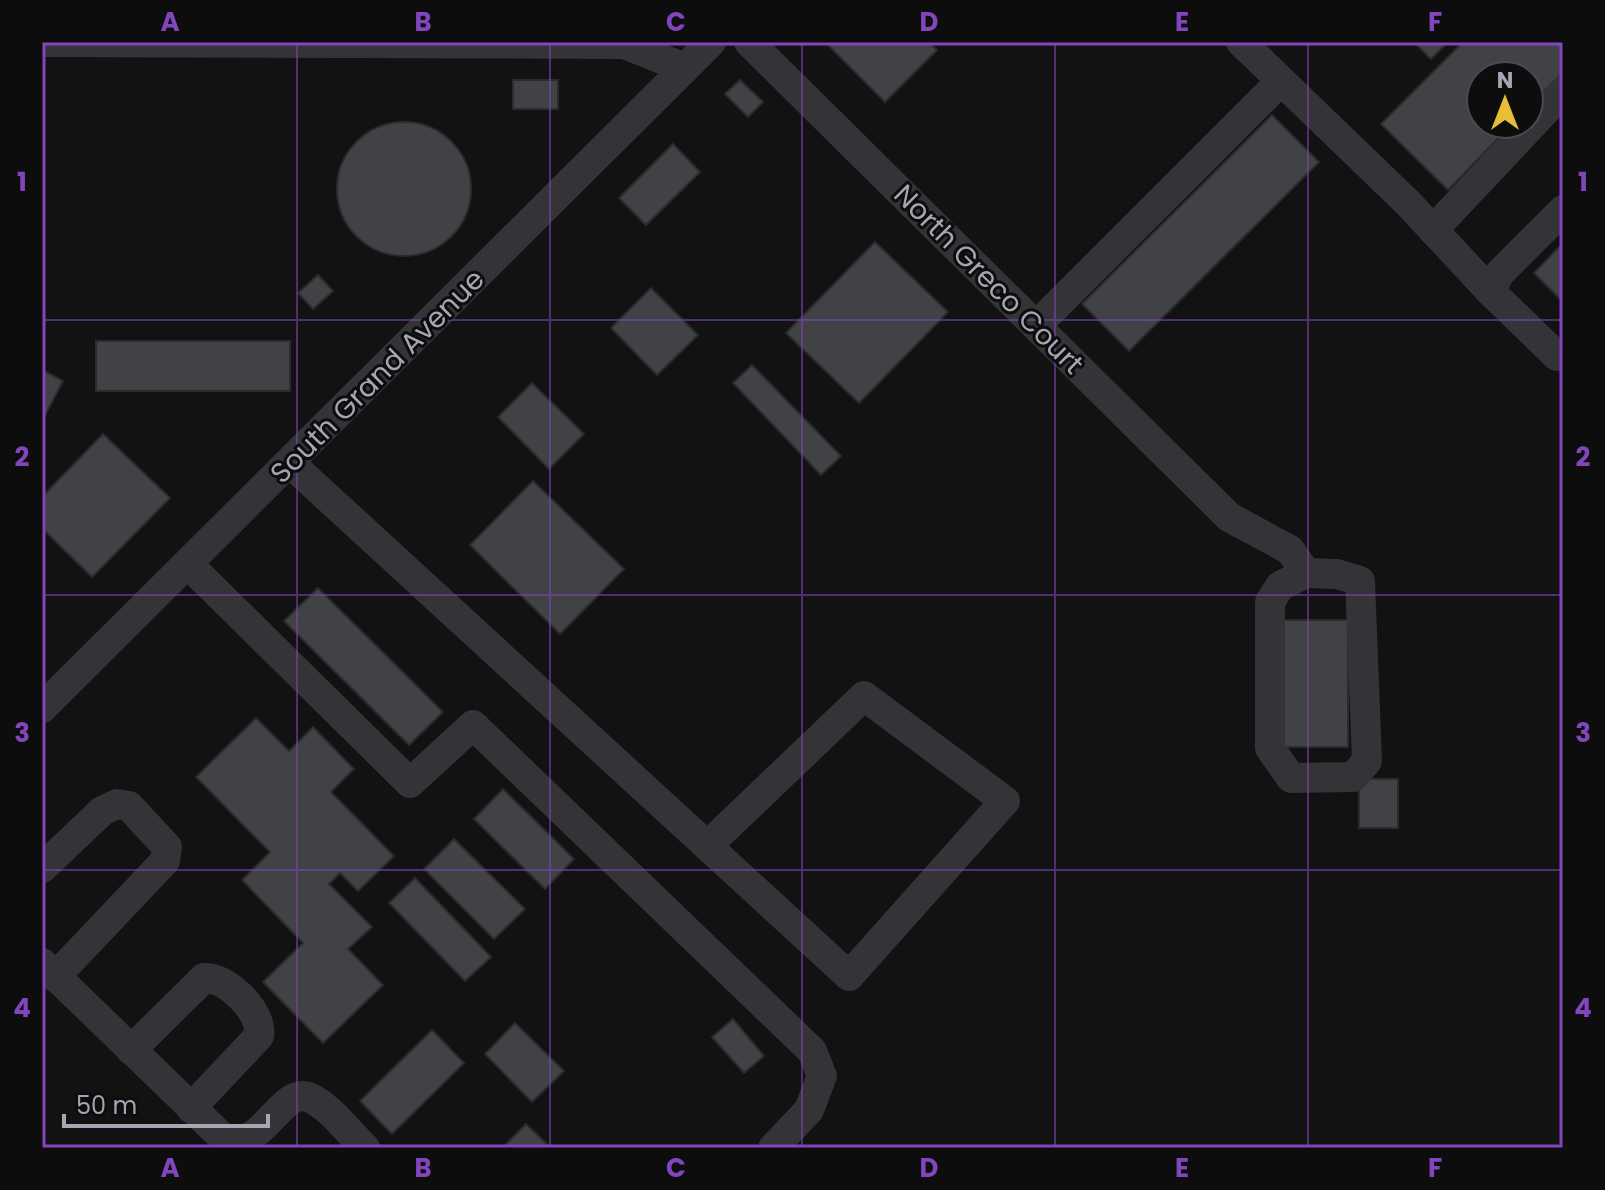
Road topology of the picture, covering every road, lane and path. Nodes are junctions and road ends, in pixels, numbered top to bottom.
1 (42, 42) edge
2 (711, 42) edge
3 (749, 42) edge
4 (1241, 42) edge
5 (685, 68) junction
6 (1281, 81) junction
7 (1563, 92) edge
8 (1563, 210) edge
9 (1433, 230) junction
10 (1490, 291) junction
11 (1036, 326) junction
12 (1557, 356) dead end
13 (290, 463) junction
14 (188, 564) junction
15 (1306, 573) junction
16 (45, 701) edge
17 (707, 846) junction
18 (42, 868) edge
19 (49, 970) edge
20 (131, 1050) junction
21 (191, 1108) junction
22 (365, 1148) edge
23 (773, 1148) edge

1 - 5 street
2 - 5 street, South Grand Avenue
3 - 11 street, North Greco Court
4 - 6 street
5 - 13 street, South Grand Avenue
6 - 9 street
6 - 11 street
7 - 9 street
8 - 10 street
9 - 10 street
10 - 12 street
11 - 15 street, North Greco Court
13 - 14 street, South Grand Avenue
13 - 17 street
14 - 16 street, South Grand Avenue
14 - 23 street
15 - 15 street
17 - 17 street
18 - 19 street
19 - 20 street
20 - 21 street
20 - 21 street
21 - 22 street

